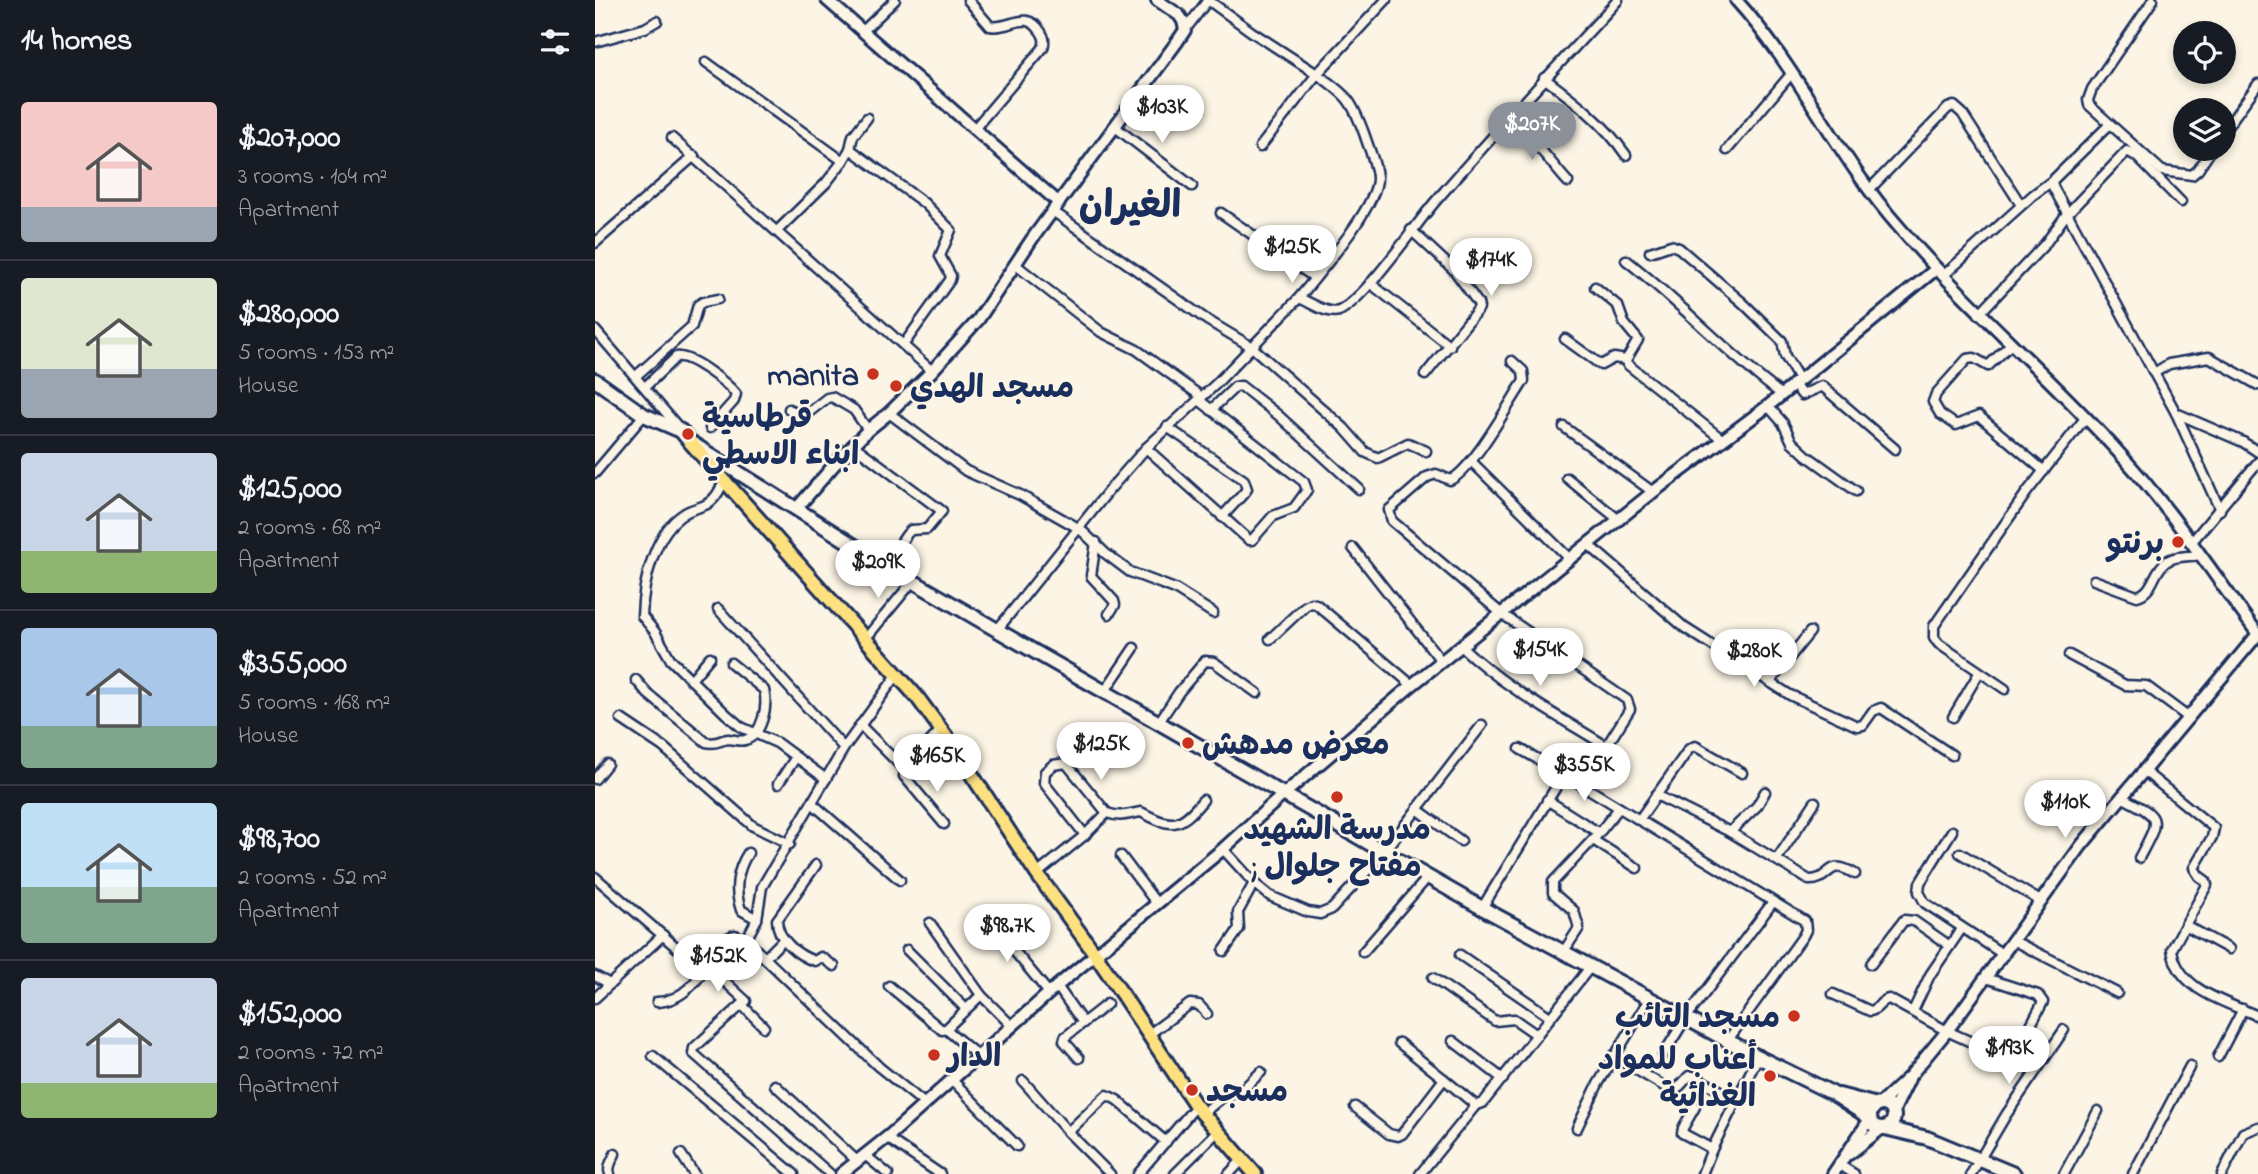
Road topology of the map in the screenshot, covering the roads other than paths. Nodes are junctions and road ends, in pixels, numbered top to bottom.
1 (827, 0) edge
2 (895, 0) edge
3 (968, 0) edge
4 (1157, 0) edge
5 (1208, 0) edge
6 (1386, 0) edge
7 (1618, 0) edge
8 (1736, 0) edge
9 (2153, 0) edge
10 (657, 22) dead end
11 (1185, 30) junction
12 (862, 32) junction
13 (595, 42) edge
14 (706, 62) dead end
15 (1793, 73) junction
16 (1317, 74) junction
17 (1544, 78) junction
18 (2258, 84) edge
19 (2236, 114) edge
20 (867, 118) dead end
21 (2110, 124) junction
22 (1503, 125) junction
23 (1114, 126) junction
24 (975, 128) junction
25 (672, 138) dead end
26 (1260, 148) dead end
27 (850, 149) junction
28 (1727, 150) dead end
29 (1626, 155) dead end
30 (694, 156) junction
31 (843, 161) junction
32 (2204, 161) edge
33 (2052, 181) junction
34 (1568, 182) dead end
35 (1192, 186) dead end
36 (1869, 190) junction
37 (2181, 202) dead end
38 (2021, 205) junction
39 (1057, 208) junction
40 (1221, 213) dead end
41 (2066, 215) junction
42 (1412, 230) junction
43 (777, 231) junction
44 (595, 243) edge
45 (1650, 252) dead end
46 (1626, 260) dead end
47 (1016, 265) junction
48 (1940, 272) junction
49 (1315, 278) junction
50 (1370, 283) junction
51 (1595, 287) dead end
52 (1299, 298) junction
53 (717, 299) dead end
54 (1979, 314) junction
55 (595, 330) edge
56 (1565, 339) dead end
57 (904, 344) junction
58 (2010, 345) junction
59 (1252, 346) junction
60 (1450, 346) junction
61 (1626, 360) junction
62 (1512, 361) dead end
63 (932, 370) junction
64 (2154, 373) junction
65 (1425, 374) dead end
66 (636, 376) junction
67 (595, 380) edge
68 (1796, 381) junction
69 (2258, 384) edge
70 (645, 387) junction
71 (1781, 394) junction
72 (1200, 398) junction
73 (1768, 405) junction
74 (789, 409) dead end
75 (1211, 410) junction
76 (889, 412) junction
77 (2176, 413) junction
78 (644, 415) junction
79 (2086, 417) junction
80 (1167, 427) junction
81 (1564, 427) dead end
82 (710, 428) dead end
83 (868, 430) junction
84 (681, 431) junction
85 (1723, 440) junction
86 (690, 442) junction
87 (853, 445) junction
88 (1146, 448) junction
89 (1895, 449) dead end
90 (1426, 452) dead end
91 (2258, 452) edge
92 (1471, 461) junction
93 (2258, 462) edge
94 (2044, 471) junction
95 (595, 473) edge
96 (1567, 478) dead end
97 (725, 479) junction
98 (1359, 489) dead end
99 (1856, 491) dead end
100 (1653, 492) junction
101 (797, 508) junction
102 (2220, 510) junction
103 (1221, 517) junction
104 (1619, 520) junction
105 (1080, 529) junction
106 (1095, 542) junction
107 (2191, 543) junction
108 (1588, 545) junction
109 (1353, 548) dead end
110 (2200, 555) junction
111 (1570, 559) junction
112 (885, 565) junction
113 (2094, 580) dead end
114 (913, 581) junction
115 (718, 609) dead end
116 (1213, 613) dead end
117 (1109, 614) dead end
118 (1503, 614) junction
119 (997, 630) junction
120 (1810, 632) dead end
121 (2258, 634) edge
122 (866, 638) junction
123 (1270, 639) dead end
124 (1461, 646) junction
125 (1134, 648) dead end
126 (2069, 655) dead end
127 (710, 657) dead end
128 (1442, 662) junction
129 (731, 663) dead end
130 (1979, 673) junction
131 (897, 675) junction
132 (636, 680) dead end
133 (691, 680) junction
134 (1770, 682) junction
135 (1412, 685) junction
136 (2005, 689) dead end
137 (1105, 691) junction
138 (1257, 693) dead end
139 (1953, 717) dead end
140 (2189, 718) junction
141 (621, 719) dead end
142 (1159, 722) junction
143 (860, 725) junction
144 (1482, 725) dead end
145 (941, 730) junction
146 (755, 733) junction
147 (1606, 746) junction
148 (844, 748) junction
149 (1520, 748) dead end
150 (1952, 755) dead end
151 (796, 757) junction
152 (607, 764) dead end
153 (905, 770) junction
154 (2144, 771) junction
155 (1742, 773) dead end
156 (1564, 774) junction
157 (595, 779) edge
158 (826, 779) junction
159 (778, 784) dead end
160 (1582, 785) junction
161 (1765, 792) dead end
162 (1284, 794) junction
163 (1657, 795) junction
164 (2121, 797) junction
165 (1203, 800) dead end
166 (1547, 800) junction
167 (1815, 802) dead end
168 (812, 803) junction
169 (1619, 808) junction
170 (1417, 809) junction
171 (1107, 813) junction
172 (1639, 820) junction
173 (944, 824) dead end
174 (1952, 831) dead end
175 (1730, 832) junction
176 (1085, 835) junction
177 (1596, 836) junction
178 (1461, 841) dead end
179 (790, 844) junction
180 (1223, 849) junction
181 (1385, 851) junction
182 (748, 853) dead end
183 (1960, 853) dead end
184 (1122, 856) dead end
185 (2139, 858) dead end
186 (1777, 859) junction
187 (815, 865) dead end
188 (1637, 868) dead end
189 (1037, 874) junction
190 (1856, 874) dead end
191 (595, 877) edge
192 (1428, 877) junction
193 (900, 880) dead end
194 (1254, 883) junction
195 (1773, 902) junction
196 (2042, 902) junction
197 (1157, 904) junction
198 (1482, 908) junction
199 (986, 917) dead end
200 (757, 919) junction
201 (930, 923) dead end
202 (2185, 925) junction
203 (1962, 928) junction
204 (663, 935) junction
205 (784, 939) junction
206 (745, 940) junction
207 (2014, 941) junction
208 (1950, 946) junction
209 (2229, 949) dead end
210 (907, 950) dead end
211 (1224, 951) dead end
212 (1564, 951) junction
213 (1363, 952) dead end
214 (1096, 955) junction
215 (1460, 955) dead end
216 (2004, 955) junction
217 (765, 958) junction
218 (1871, 964) dead end
219 (1591, 966) junction
220 (834, 967) dead end
221 (706, 969) junction
222 (595, 976) edge
223 (1433, 978) dead end
224 (1986, 978) junction
225 (610, 984) junction
226 (889, 986) dead end
227 (1053, 989) junction
228 (2117, 993) dead end
229 (1833, 994) dead end
230 (981, 995) junction
231 (595, 998) edge
232 (1649, 999) junction
233 (657, 1002) dead end
234 (1107, 1004) dead end
235 (742, 1005) junction
236 (966, 1009) junction
237 (2243, 1009) junction
238 (1913, 1011) junction
239 (1207, 1014) dead end
240 (2258, 1016) edge
241 (1550, 1017) junction
242 (1686, 1018) junction
243 (1083, 1023) junction
244 (1012, 1026) junction
245 (764, 1027) dead end
246 (946, 1029) junction
247 (2064, 1030) dead end
248 (1947, 1031) junction
249 (1148, 1035) junction
250 (1537, 1035) junction
251 (1728, 1040) junction
252 (1453, 1041) dead end
253 (1399, 1043) dead end
254 (1663, 1055) dead end
255 (653, 1056) dead end
256 (978, 1056) junction
257 (1613, 1056) junction
258 (2218, 1057) dead end
259 (1079, 1058) dead end
260 (1758, 1058) junction
261 (2190, 1066) dead end
262 (1261, 1072) dead end
263 (1910, 1076) junction
264 (1444, 1079) junction
265 (1503, 1079) junction
266 (952, 1080) junction
267 (1023, 1081) dead end
268 (775, 1085) dead end
269 (1832, 1093) junction
270 (1736, 1099) junction
271 (925, 1104) junction
272 (1878, 1104) junction
273 (1476, 1105) junction
274 (1355, 1107) dead end
275 (1695, 1107) dead end
276 (1199, 1110) junction
277 (2098, 1111) dead end
278 (1893, 1113) junction
279 (1870, 1119) junction
280 (2258, 1127) edge
281 (1577, 1128) dead end
282 (1884, 1128) junction
283 (1068, 1132) junction
284 (1217, 1132) junction
285 (887, 1138) junction
286 (1927, 1138) junction
287 (1165, 1142) junction
288 (1017, 1146) dead end
289 (1712, 1149) junction
290 (615, 1154) dead end
291 (681, 1154) dead end
292 (861, 1158) junction
293 (1980, 1159) junction
294 (1242, 1160) junction
295 (1840, 1165) edge
296 (610, 1174) edge
297 (694, 1174) edge
298 (795, 1174) edge
299 (830, 1174) edge
300 (841, 1174) edge
301 (888, 1174) edge
302 (940, 1174) edge
303 (1110, 1174) edge
304 (1138, 1174) edge
305 (1175, 1174) edge
306 (1229, 1174) edge
307 (1255, 1174) edge
308 (1420, 1174) edge
309 (1702, 1174) edge
310 (1854, 1174) edge
311 (1971, 1174) edge
312 (2014, 1174) edge
313 (2064, 1174) edge
314 (2133, 1174) edge
315 (2222, 1174) edge

1 - 12 street
2 - 12 street
3 - 24 street
4 - 11 street
5 - 11 street
5 - 16 street
6 - 16 street
7 - 17 street
8 - 15 street
9 - 21 street
10 - 13 street
11 - 23 street
12 - 24 street
14 - 31 street
15 - 28 street
15 - 36 street
16 - 26 street
16 - 49 street
17 - 22 street
17 - 29 street
18 - 19 street
20 - 27 street
21 - 32 street
21 - 33 street
22 - 34 street
22 - 42 street
23 - 35 street
23 - 39 street
24 - 39 street
25 - 30 street
27 - 31 street
27 - 57 street
30 - 43 street
30 - 44 street
31 - 43 street
33 - 38 street
33 - 41 street
36 - 38 street
36 - 48 street
37 - 41 street
38 - 48 street
39 - 47 street
39 - 59 street
40 - 49 street
41 - 54 street
41 - 64 street
42 - 50 street
42 - 60 street
43 - 57 street
45 - 68 street
46 - 71 street
47 - 63 street
47 - 72 street
48 - 54 street
48 - 68 street
49 - 52 street
50 - 52 street
50 - 60 street
51 - 61 street
52 - 59 street
53 - 66 street
54 - 58 street
55 - 66 street
56 - 61 street
57 - 63 street
58 - 79 street
58 - 94 street
59 - 72 street
59 - 90 street
60 - 65 street
61 - 85 street
62 - 92 street
63 - 76 street
64 - 69 street
64 - 77 street
66 - 70 street
67 - 78 main road
68 - 71 street
68 - 89 street
70 - 82 street
70 - 84 street
71 - 73 street
72 - 75 street
72 - 80 street
73 - 85 street
73 - 99 street
74 - 83 street
75 - 98 street
75 - 103 street
76 - 83 street
76 - 105 street
77 - 91 street
77 - 102 street
78 - 84 main road
78 - 95 street
79 - 94 street
79 - 107 street
80 - 88 street
80 - 103 street
81 - 100 street
83 - 87 street
84 - 86 main road
85 - 100 street
86 - 97 main road
86 - 101 main road
87 - 101 street
87 - 112 street
88 - 103 street
88 - 105 street
92 - 111 street
92 - 118 street
93 - 102 street
94 - 130 street
96 - 104 street
97 - 122 main road
97 - 133 street
100 - 104 street
101 - 112 main road
102 - 107 street
104 - 108 street
105 - 106 street
105 - 119 street
106 - 116 street
106 - 117 street
107 - 110 street
108 - 111 street
108 - 134 street
109 - 128 street
110 - 113 street
110 - 121 street
111 - 118 street
112 - 114 main road
114 - 119 main road
114 - 122 street
115 - 148 street
118 - 124 street
118 - 147 street
119 - 137 main road
120 - 134 street
121 - 140 street
122 - 131 main road
123 - 135 street
124 - 128 street
124 - 147 street
125 - 137 street
126 - 140 street
127 - 133 street
128 - 135 street
129 - 146 street
130 - 136 street
130 - 139 street
131 - 143 street
131 - 145 main road
132 - 146 street
133 - 146 street
134 - 150 street
135 - 162 street
137 - 142 main road
138 - 142 street
140 - 154 street
141 - 179 street
142 - 162 main road
143 - 148 street
143 - 153 street
144 - 170 street
145 - 153 street
145 - 189 main road
146 - 151 street
147 - 160 street
148 - 158 street
149 - 156 street
151 - 158 street
151 - 159 street
152 - 157 street
153 - 173 street
154 - 164 street
154 - 202 street
155 - 163 street
156 - 160 street
156 - 166 street
158 - 168 street
160 - 169 street
161 - 175 street
162 - 180 street
162 - 181 main road
163 - 172 street
163 - 175 street
164 - 185 street
164 - 196 street
165 - 171 street
166 - 177 street
166 - 198 street
167 - 186 street
168 - 179 street
168 - 193 street
169 - 172 street
169 - 177 street
170 - 178 street
170 - 181 street
171 - 176 street
171 - 176 street
172 - 195 street
174 - 203 street
175 - 186 street
176 - 189 street
177 - 188 street
177 - 212 street
179 - 200 street
180 - 194 street
180 - 197 street
181 - 192 main road
181 - 194 street
182 - 200 street
183 - 196 street
184 - 197 street
186 - 190 street
187 - 205 street
189 - 214 main road
191 - 204 street
192 - 198 main road
192 - 213 street
194 - 211 street
195 - 242 street
195 - 251 street
196 - 207 street
197 - 214 street
198 - 212 main road
199 - 227 street
200 - 206 street
201 - 230 street
202 - 209 street
202 - 237 street
203 - 208 street
203 - 216 street
204 - 221 street
204 - 225 street
205 - 217 street
205 - 220 street
206 - 217 street
206 - 221 street
207 - 216 street
207 - 228 street
208 - 218 street
208 - 238 street
210 - 236 street
212 - 219 main road
214 - 227 street
214 - 249 main road
215 - 241 street
216 - 224 street
217 - 271 street
219 - 232 main road
219 - 241 street
221 - 233 street
221 - 235 street
222 - 225 street
223 - 250 street
224 - 248 street
224 - 248 street
225 - 231 street
226 - 246 street
227 - 243 street
227 - 244 street
229 - 238 street
230 - 236 street
230 - 244 street
232 - 242 main road
232 - 257 street
234 - 243 street
235 - 245 street
235 - 299 street
236 - 246 street
237 - 240 street
237 - 258 street
238 - 248 street
239 - 249 street
241 - 250 street
242 - 251 main road
242 - 254 street
243 - 259 street
244 - 256 street
246 - 256 street
247 - 293 street
248 - 263 street
249 - 276 main road
250 - 265 street
251 - 260 main road
252 - 265 street
253 - 264 street
255 - 298 street
256 - 266 street
257 - 270 street
257 - 281 street
260 - 269 main road
260 - 270 street
261 - 314 street
262 - 276 street
263 - 272 street
263 - 278 street
264 - 273 street
264 - 274 street
265 - 273 street
266 - 271 street
266 - 288 street
267 - 283 street
268 - 292 street
269 - 272 main road
269 - 279 main road
270 - 289 street
271 - 285 street
272 - 278 main road
272 - 279 main road
273 - 308 street
275 - 289 street
276 - 284 main road
276 - 287 street
277 - 313 street
278 - 282 main road
278 - 286 main road
279 - 282 main road
279 - 295 street
280 - 315 street
282 - 286 main road
282 - 295 street
283 - 287 street
283 - 303 street
284 - 294 main road
284 - 305 street
285 - 292 street
285 - 302 street
286 - 293 main road
287 - 304 street
289 - 309 street
290 - 296 street
291 - 297 street
292 - 300 street
292 - 301 street
293 - 311 street
293 - 312 main road
294 - 306 street
294 - 307 main road
295 - 310 street

